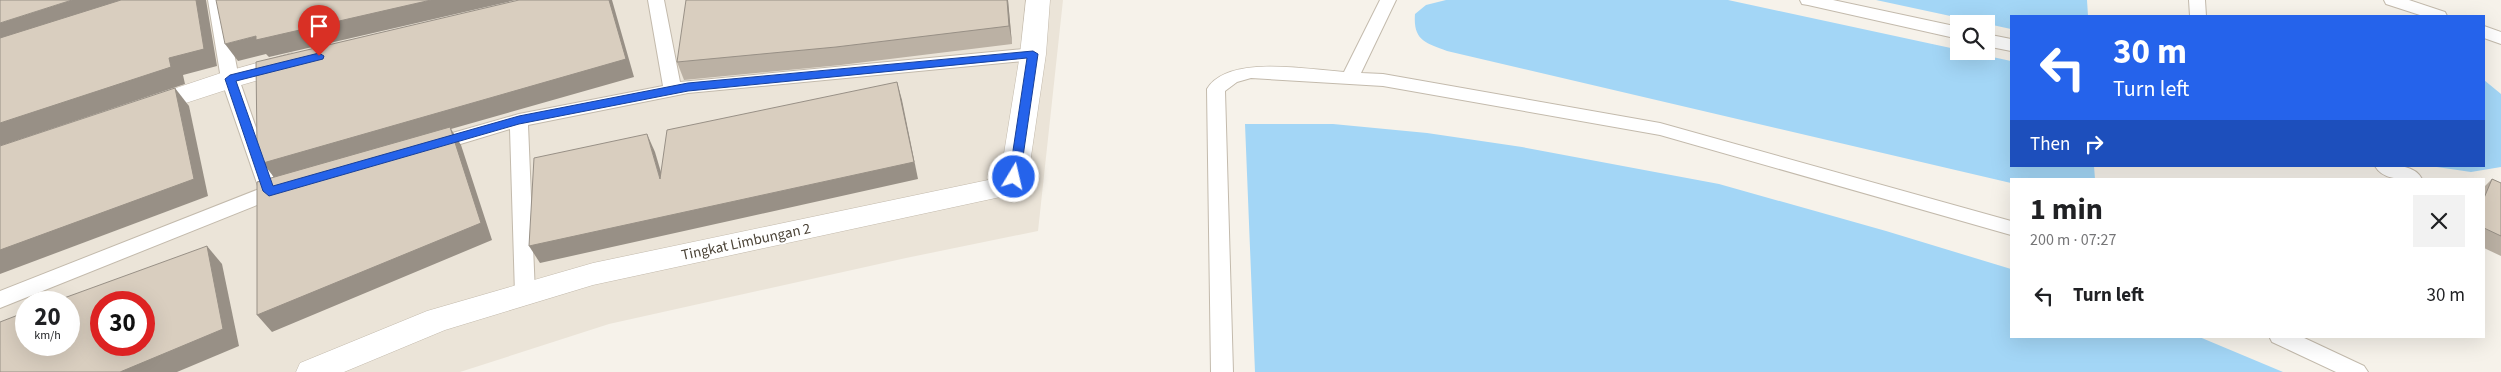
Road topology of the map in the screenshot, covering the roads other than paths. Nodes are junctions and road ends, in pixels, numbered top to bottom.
1 (216, 0) edge
2 (656, 0) edge
3 (1038, 0) edge
4 (1388, 0) edge
5 (1808, 0) edge
6 (2197, 0) edge
7 (2392, 0) edge
8 (2198, 15) edge
9 (2435, 15) edge
10 (1950, 32) edge
11 (2485, 32) edge
12 (2501, 38) edge
13 (1995, 42) edge
14 (2010, 45) edge
15 (1033, 54) junction
16 (319, 56) edge
17 (230, 79) junction
18 (1383, 80) junction
19 (673, 90) junction
20 (128, 114) edge
21 (519, 120) junction
22 (417, 149) edge
23 (2386, 167) edge
24 (2411, 178) edge
25 (297, 184) edge
26 (269, 191) junction
27 (2010, 228) edge
28 (525, 294) junction
29 (0, 300) edge
30 (2283, 338) edge
31 (311, 372) edge
32 (1222, 372) edge
33 (2357, 372) edge

1 - 17 lane
2 - 19 lane
3 - 15 street, Tingkat Limbungan 2
4 - 18 lane
5 - 10 lane
6 - 8 lane
7 - 9 lane
11 - 12 lane
13 - 14 lane
15 - 19 lane
15 - 28 street, Tingkat Limbungan 2
16 - 17 street
17 - 20 street
17 - 26 lane
18 - 27 lane
18 - 32 lane
19 - 21 lane
21 - 22 lane
21 - 28 lane
23 - 24 lane
25 - 26 lane
26 - 29 lane
28 - 31 street, Tingkat Limbungan 2
30 - 33 lane

